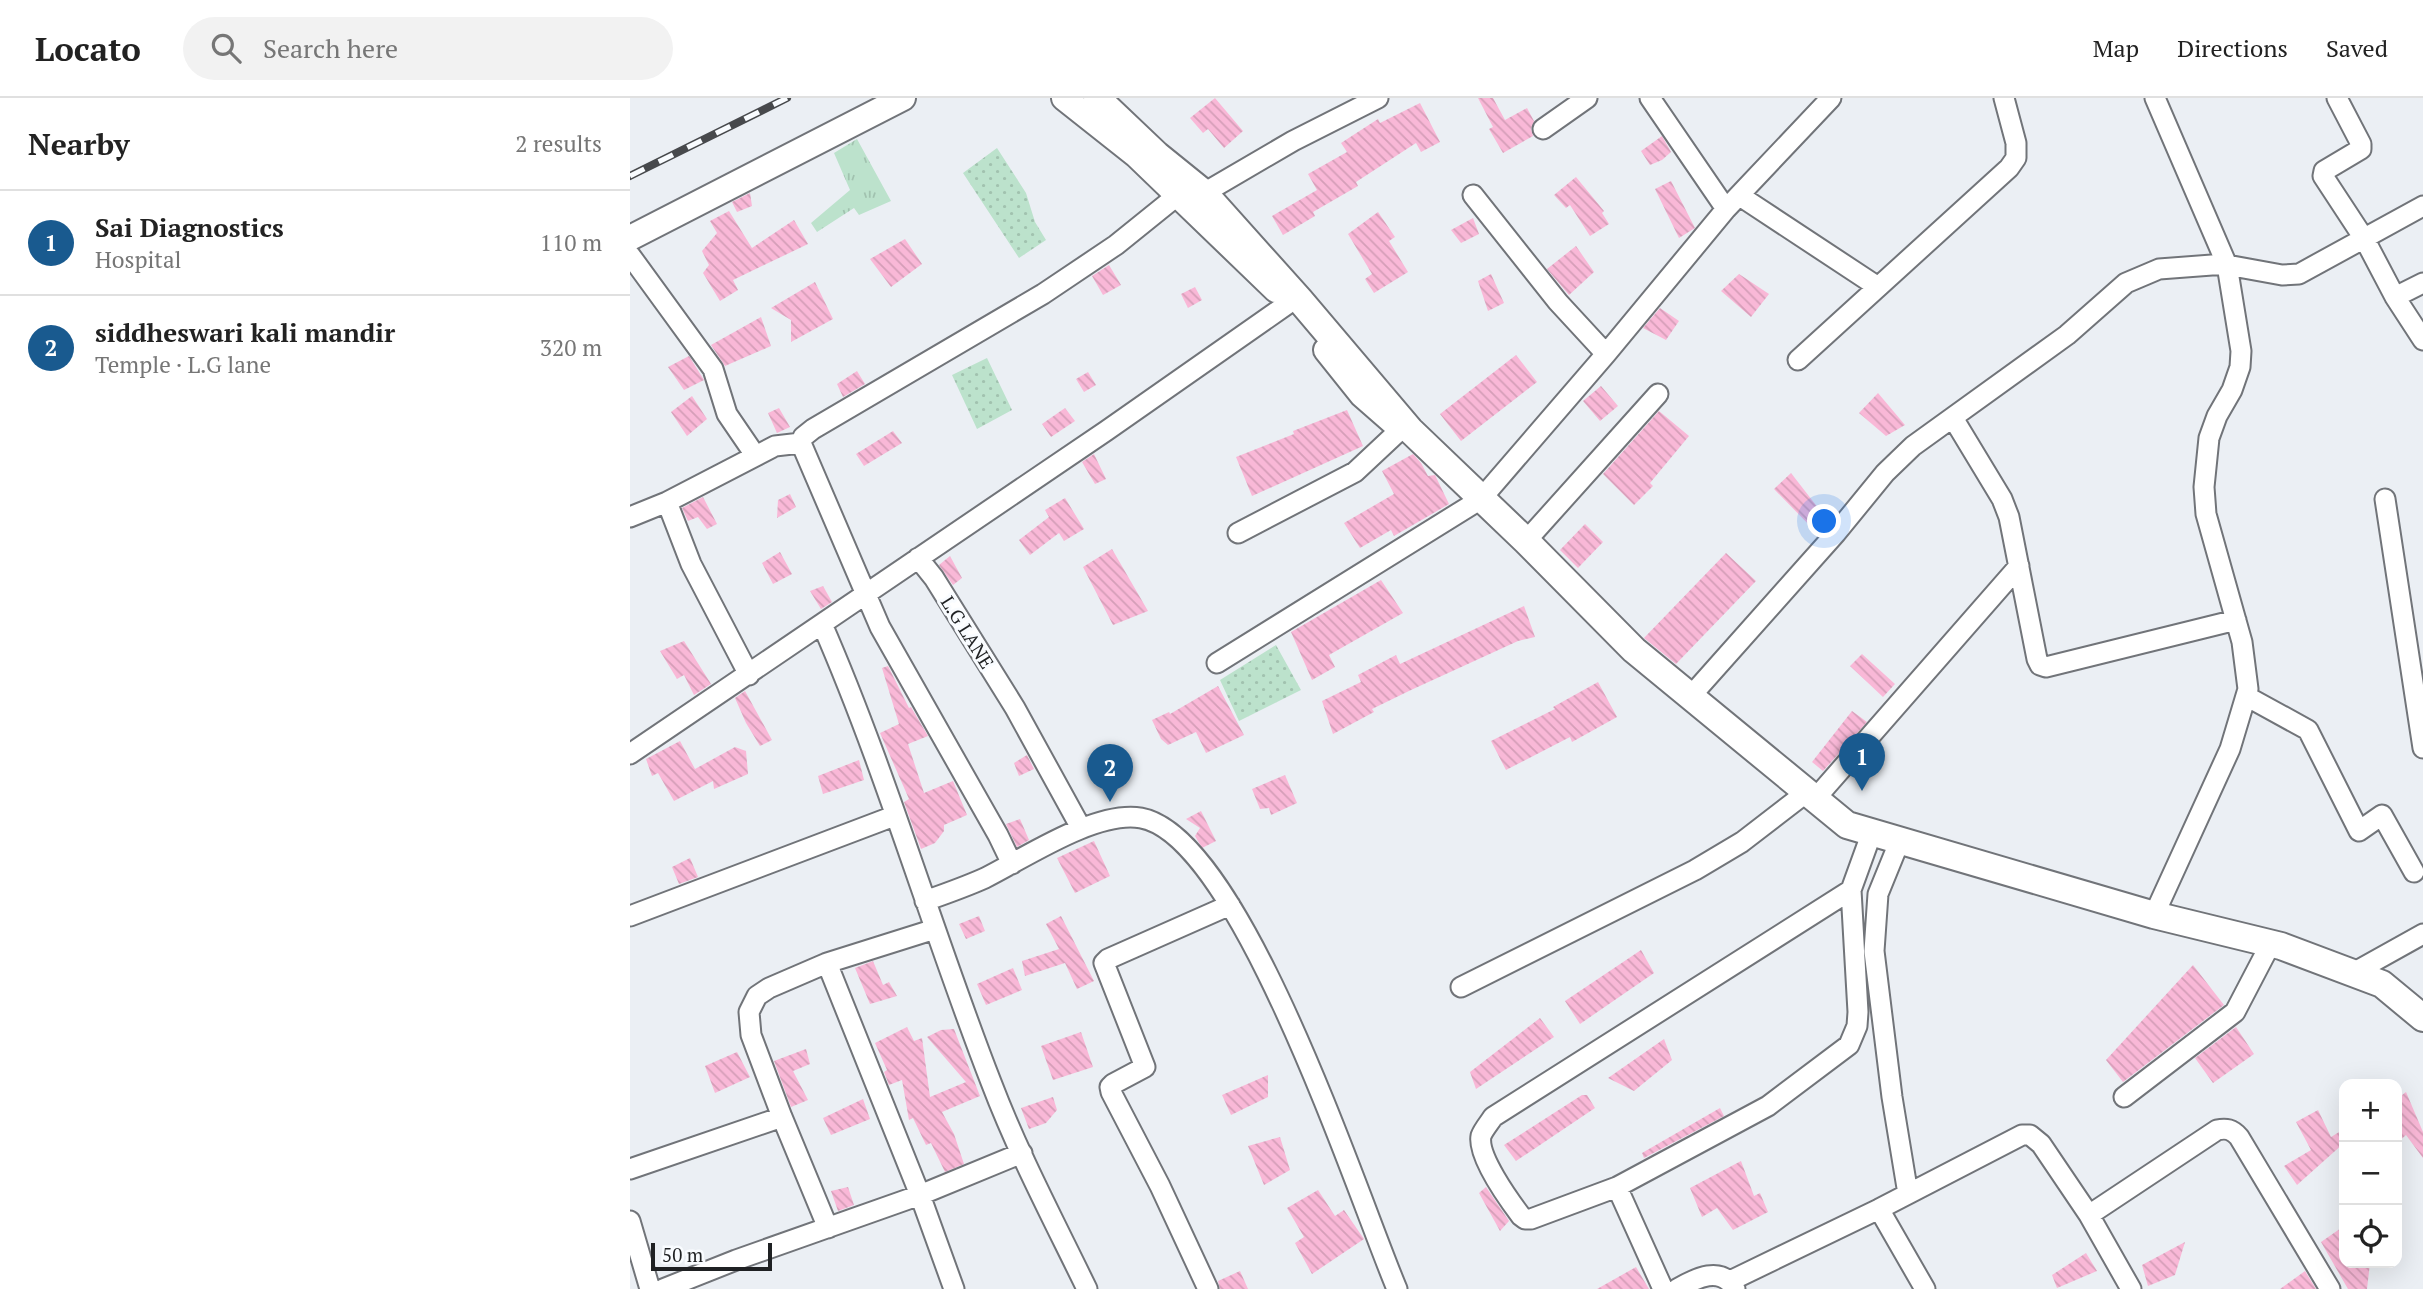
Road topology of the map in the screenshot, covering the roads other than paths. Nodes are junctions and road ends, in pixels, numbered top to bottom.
1 (903, 98) edge
2 (1064, 98) edge
3 (1097, 98) edge
4 (1378, 98) edge
5 (1587, 98) edge
6 (1650, 98) edge
7 (1831, 98) edge
8 (2004, 98) edge
9 (2155, 98) edge
10 (2337, 98) edge
11 (1543, 129) dead end
12 (1191, 194) junction
13 (1473, 195) dead end
14 (1733, 203) junction
15 (2423, 206) edge
16 (630, 238) edge
17 (2365, 240) junction
18 (630, 255) edge
19 (2227, 265) junction
20 (2423, 283) edge
21 (1878, 288) junction
22 (2395, 296) junction
23 (1294, 301) junction
24 (2423, 340) edge
25 (1606, 354) junction
26 (1798, 360) dead end
27 (1658, 394) dead end
28 (1953, 418) junction
29 (1405, 429) junction
30 (801, 443) junction
31 (755, 455) junction
32 (1481, 499) junction
33 (2385, 499) dead end
34 (667, 502) junction
35 (630, 517) edge
36 (1238, 533) dead end
37 (1526, 541) junction
38 (918, 558) junction
39 (2019, 566) junction
40 (865, 593) junction
41 (2236, 620) junction
42 (822, 624) junction
43 (1217, 663) dead end
44 (749, 675) junction
45 (2246, 696) junction
46 (1690, 697) junction
47 (2423, 748) edge
48 (630, 754) edge
49 (1811, 795) junction
50 (894, 816) junction
51 (1081, 828) junction
52 (1872, 832) junction
53 (1900, 840) junction
54 (1012, 864) junction
55 (2414, 872) dead end
56 (1851, 890) junction
57 (925, 901) junction
58 (1230, 905) junction
59 (2154, 915) junction
60 (630, 916) edge
61 (935, 929) junction
62 (2423, 934) edge
63 (2271, 943) junction
64 (827, 963) junction
65 (2353, 973) junction
66 (1461, 986) dead end
67 (2423, 1018) edge
68 (2124, 1097) dead end
69 (782, 1117) junction
70 (1022, 1153) junction
71 (630, 1169) edge
72 (1617, 1186) junction
73 (1908, 1194) junction
74 (920, 1195) junction
75 (1879, 1209) junction
76 (2089, 1215) junction
77 (630, 1222) edge
78 (828, 1228) junction
79 (1733, 1285) edge
80 (650, 1289) edge
81 (663, 1289) edge
82 (954, 1289) edge
83 (1087, 1289) edge
84 (1208, 1289) edge
85 (1397, 1289) edge
86 (1664, 1289) edge
87 (1677, 1289) edge
88 (1925, 1289) edge
89 (2132, 1289) edge
90 (2330, 1289) edge

1 - 16 street
2 - 12 street
3 - 12 main road
4 - 12 street
5 - 11 street
6 - 14 street
7 - 14 street
8 - 21 street
9 - 19 street
10 - 17 street
12 - 23 main road
12 - 30 street
13 - 25 street
14 - 21 street
14 - 25 street
15 - 17 street
17 - 19 street
17 - 22 street
18 - 31 street
19 - 28 street
19 - 41 street
20 - 22 street
21 - 26 street
22 - 24 street
23 - 29 main road
23 - 38 street
25 - 32 street
27 - 37 street
28 - 39 street
28 - 46 street
29 - 32 main road
29 - 36 street
30 - 31 street
30 - 40 street
31 - 34 street
32 - 37 main road
32 - 43 street
33 - 47 street
34 - 35 street
34 - 44 street
37 - 46 main road
38 - 40 street
38 - 51 street, L.G LANE
39 - 41 street
39 - 49 street
40 - 42 street
40 - 54 street
41 - 45 street
42 - 44 street
42 - 50 street
44 - 48 street
45 - 55 street
45 - 59 street
46 - 49 main road
49 - 52 main road
49 - 66 street
50 - 57 street
50 - 60 street
51 - 54 street
51 - 58 street
52 - 53 main road
52 - 56 street
53 - 59 main road
53 - 73 street
54 - 57 street
56 - 72 street
56 - 72 street
57 - 61 street
58 - 84 street
58 - 85 street
59 - 63 main road
61 - 64 street
61 - 70 street
62 - 65 street
63 - 65 main road
63 - 68 street
64 - 69 street
64 - 74 street
65 - 67 main road
69 - 71 street
69 - 78 street
70 - 74 street
70 - 83 street
72 - 86 street
73 - 75 street
73 - 76 street
74 - 78 street
74 - 82 street
75 - 79 street
75 - 88 street
76 - 89 street
76 - 90 street
77 - 80 street
78 - 81 street
79 - 87 street

